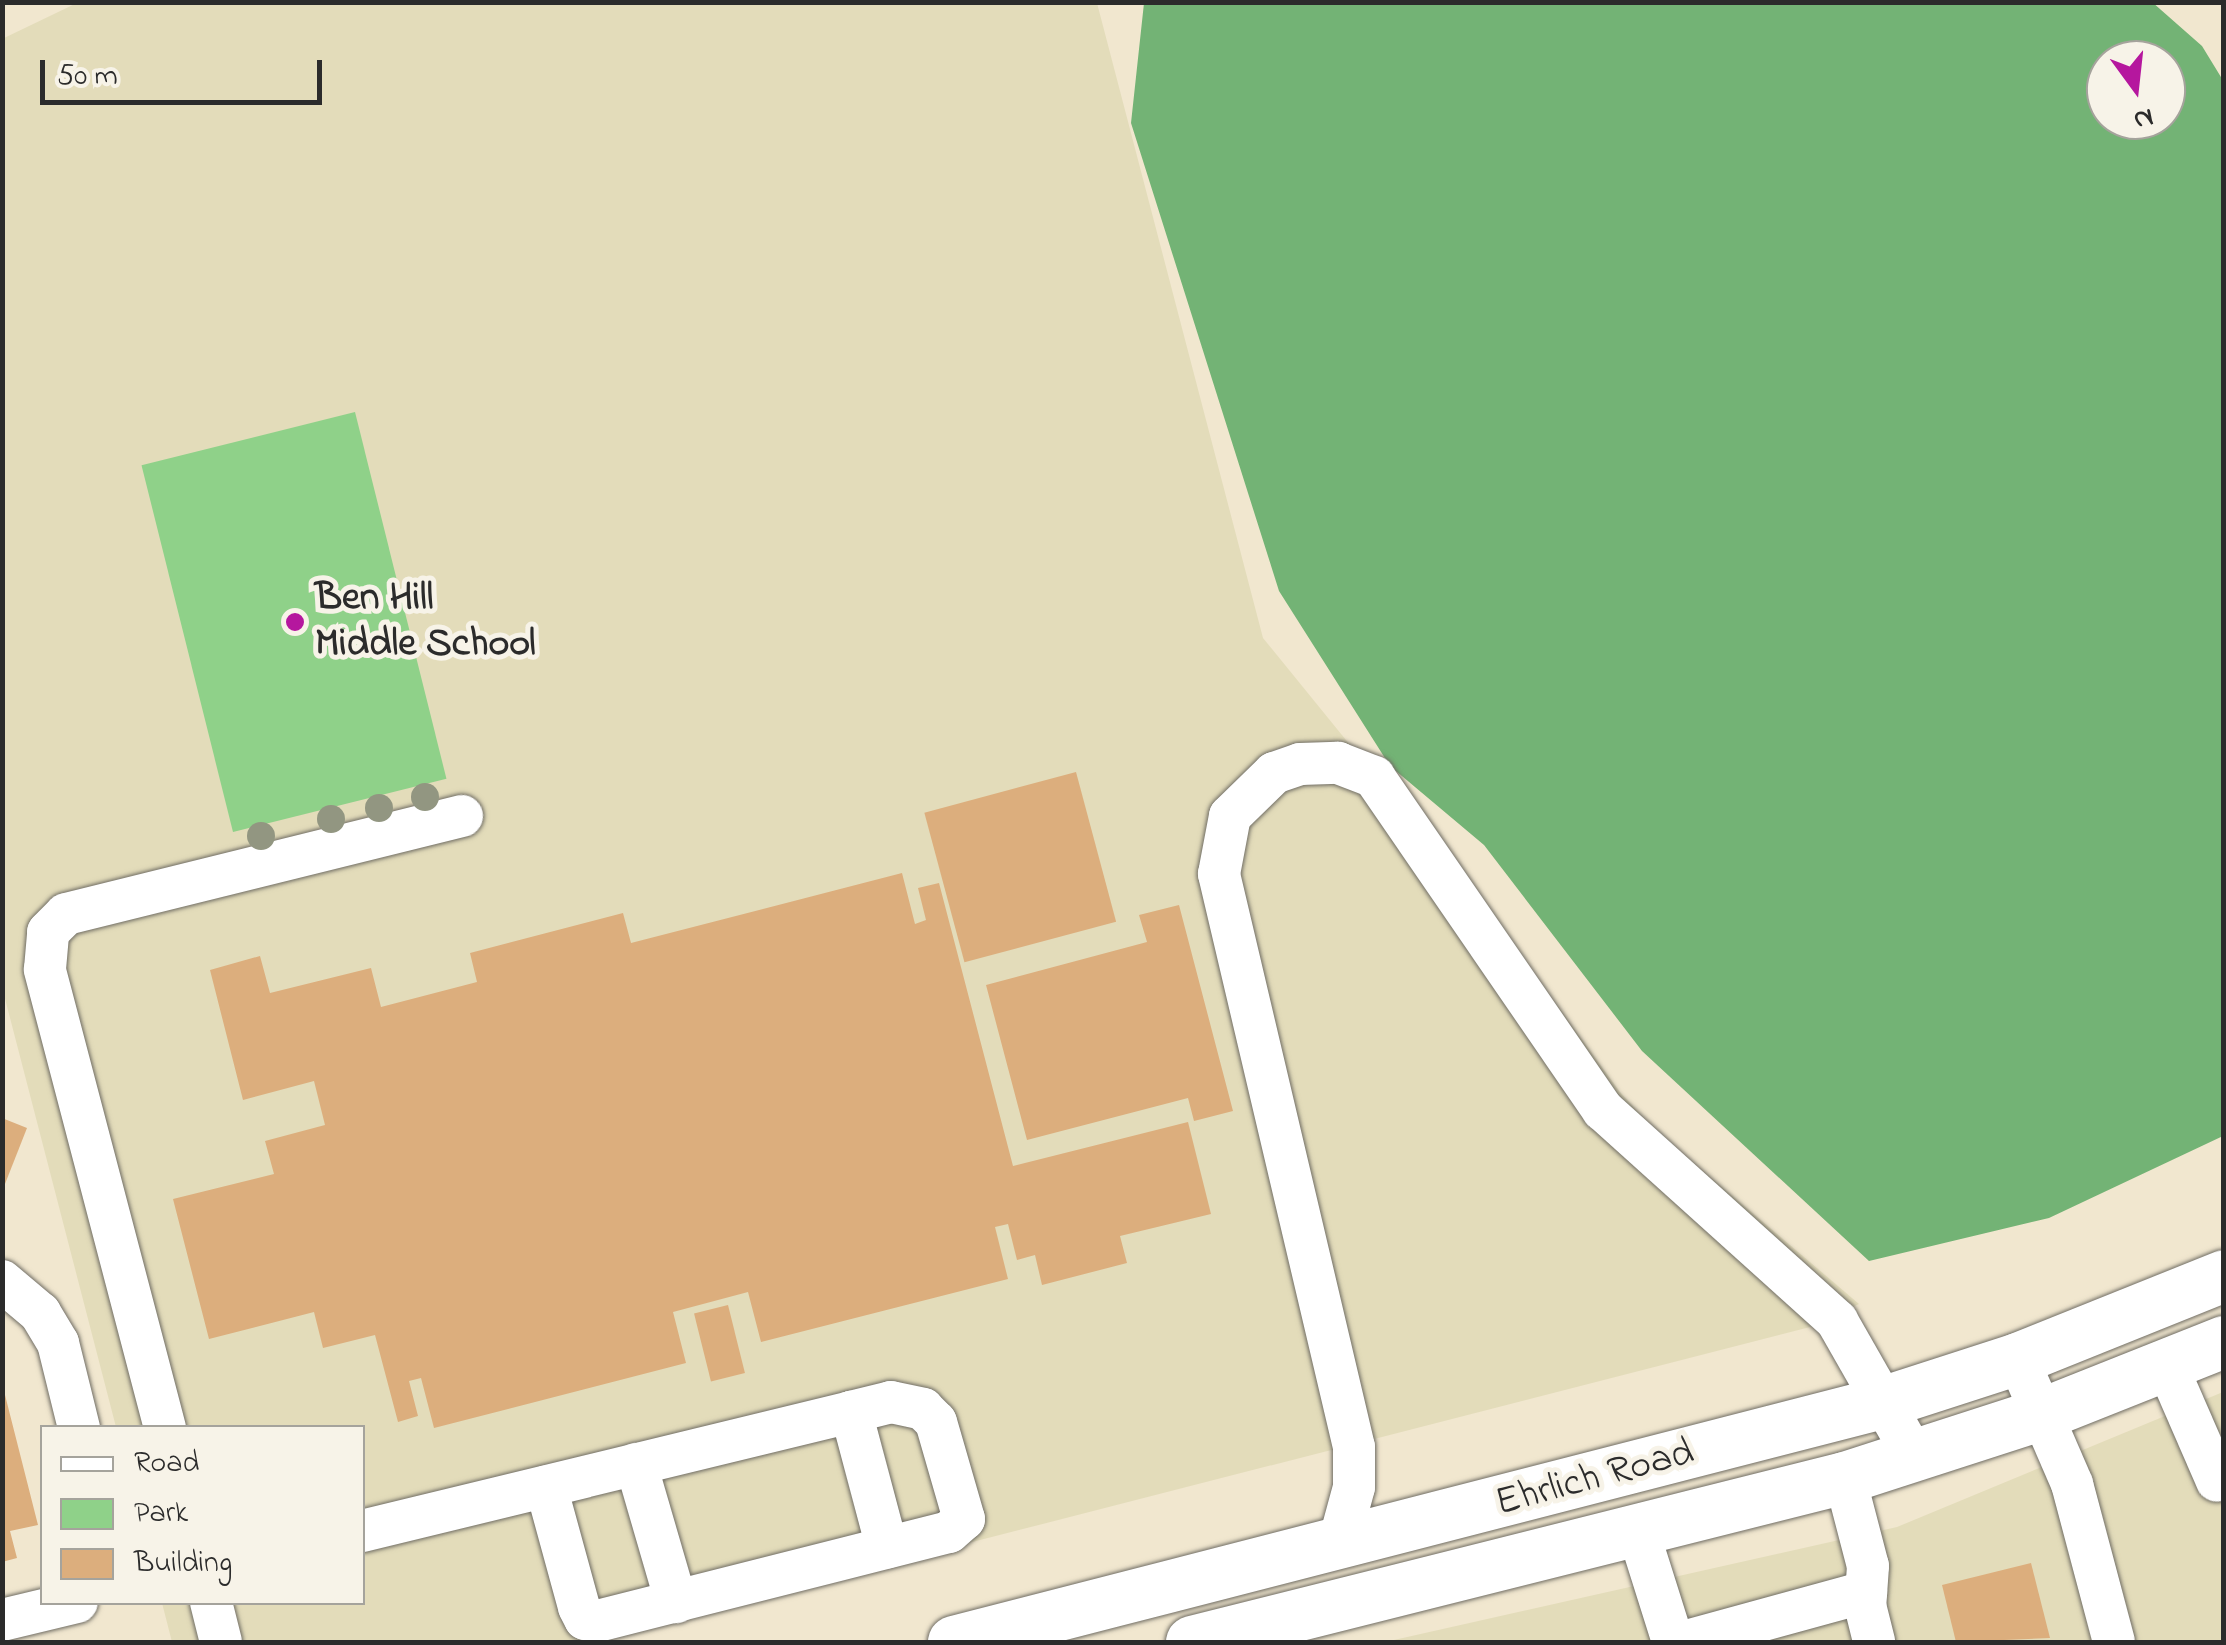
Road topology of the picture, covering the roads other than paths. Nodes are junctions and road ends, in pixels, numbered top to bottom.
1 (462, 816) dead end
2 (2224, 1276) edge
3 (2, 1281) edge
4 (2224, 1342) edge
5 (2018, 1359) junction
6 (2167, 1366) junction
7 (1882, 1403) junction
8 (851, 1412) junction
9 (2043, 1414) junction
10 (78, 1425) edge
11 (164, 1425) edge
12 (1915, 1458) junction
13 (636, 1464) junction
14 (1845, 1478) junction
15 (546, 1486) junction
16 (2221, 1489) edge
17 (365, 1530) edge
18 (1639, 1534) junction
19 (1338, 1546) junction
20 (887, 1547) junction
21 (1866, 1592) junction
22 (676, 1602) junction
23 (212, 1605) edge
24 (221, 1642) edge
25 (954, 1642) edge
26 (1192, 1642) edge
27 (1673, 1642) edge
28 (1683, 1642) edge
29 (1874, 1642) edge
30 (2114, 1642) edge

1 - 11 street
2 - 5 main road, Ehrlich Road
3 - 10 street
4 - 6 main road, Ehrlich Road
5 - 7 main road, Ehrlich Road
5 - 9 street
6 - 9 main road, Ehrlich Road
6 - 16 street
7 - 12 street
7 - 19 main road, Ehrlich Road
7 - 19 street
8 - 13 street
8 - 20 street
8 - 20 street
9 - 12 main road, Ehrlich Road
9 - 30 street
12 - 14 main road, Ehrlich Road
13 - 15 street
13 - 22 street
14 - 18 main road, Ehrlich Road
14 - 21 street
15 - 17 street
15 - 22 street
18 - 26 main road, Ehrlich Road
18 - 27 street
19 - 25 main road, Ehrlich Road
20 - 22 street
21 - 28 street
21 - 29 street
23 - 24 street

